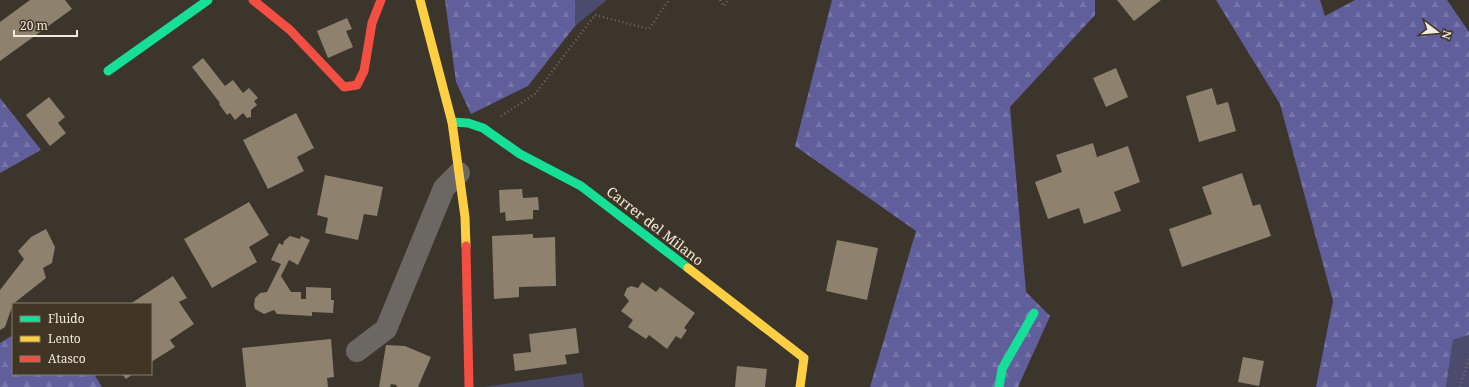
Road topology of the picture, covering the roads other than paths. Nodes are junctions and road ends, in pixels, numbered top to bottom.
1 (208, 0) edge
2 (253, 0) edge
3 (381, 0) edge
4 (420, 0) edge
5 (108, 71) dead end
6 (452, 122) junction
7 (459, 173) junction
8 (1034, 313) dead end
9 (357, 351) dead end
10 (469, 387) edge
11 (800, 387) edge
12 (1000, 387) edge

1 - 5 street
2 - 3 street
4 - 6 street
6 - 7 street
6 - 11 street, Carrer del Milano
7 - 9 street
7 - 10 street
8 - 12 street

